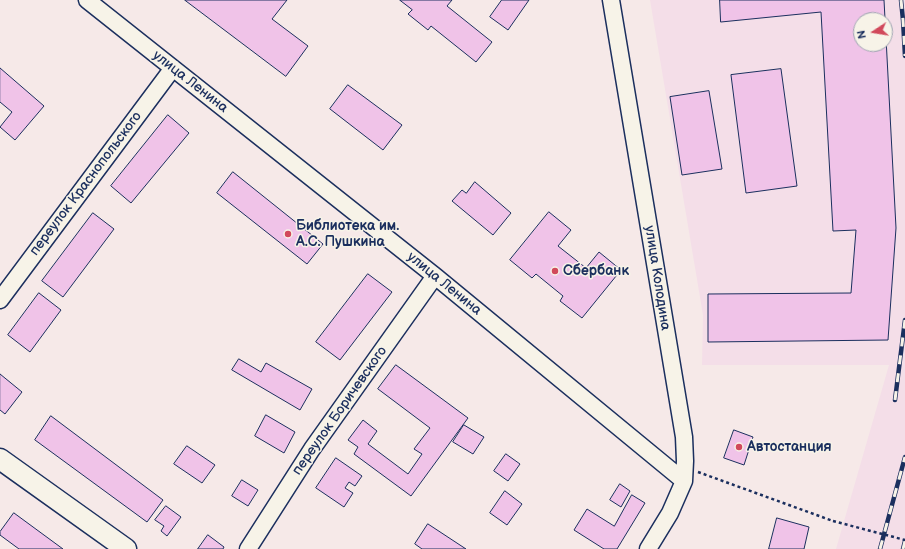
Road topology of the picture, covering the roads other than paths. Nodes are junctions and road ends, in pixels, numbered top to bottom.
1 (88, 0) edge
2 (611, 0) edge
3 (173, 68) junction
4 (435, 276) junction
5 (0, 300) edge
6 (0, 459) edge
7 (684, 474) junction
8 (126, 549) edge
9 (248, 549) edge
10 (648, 549) edge

1 - 3 street, улица Ленина
2 - 7 street, улица Колодина
3 - 4 street, улица Ленина
3 - 5 street, переулок Краснопольского
4 - 7 street, улица Ленина
4 - 9 street, переулок Боричевского
6 - 8 street
7 - 10 street, улица Колодина

